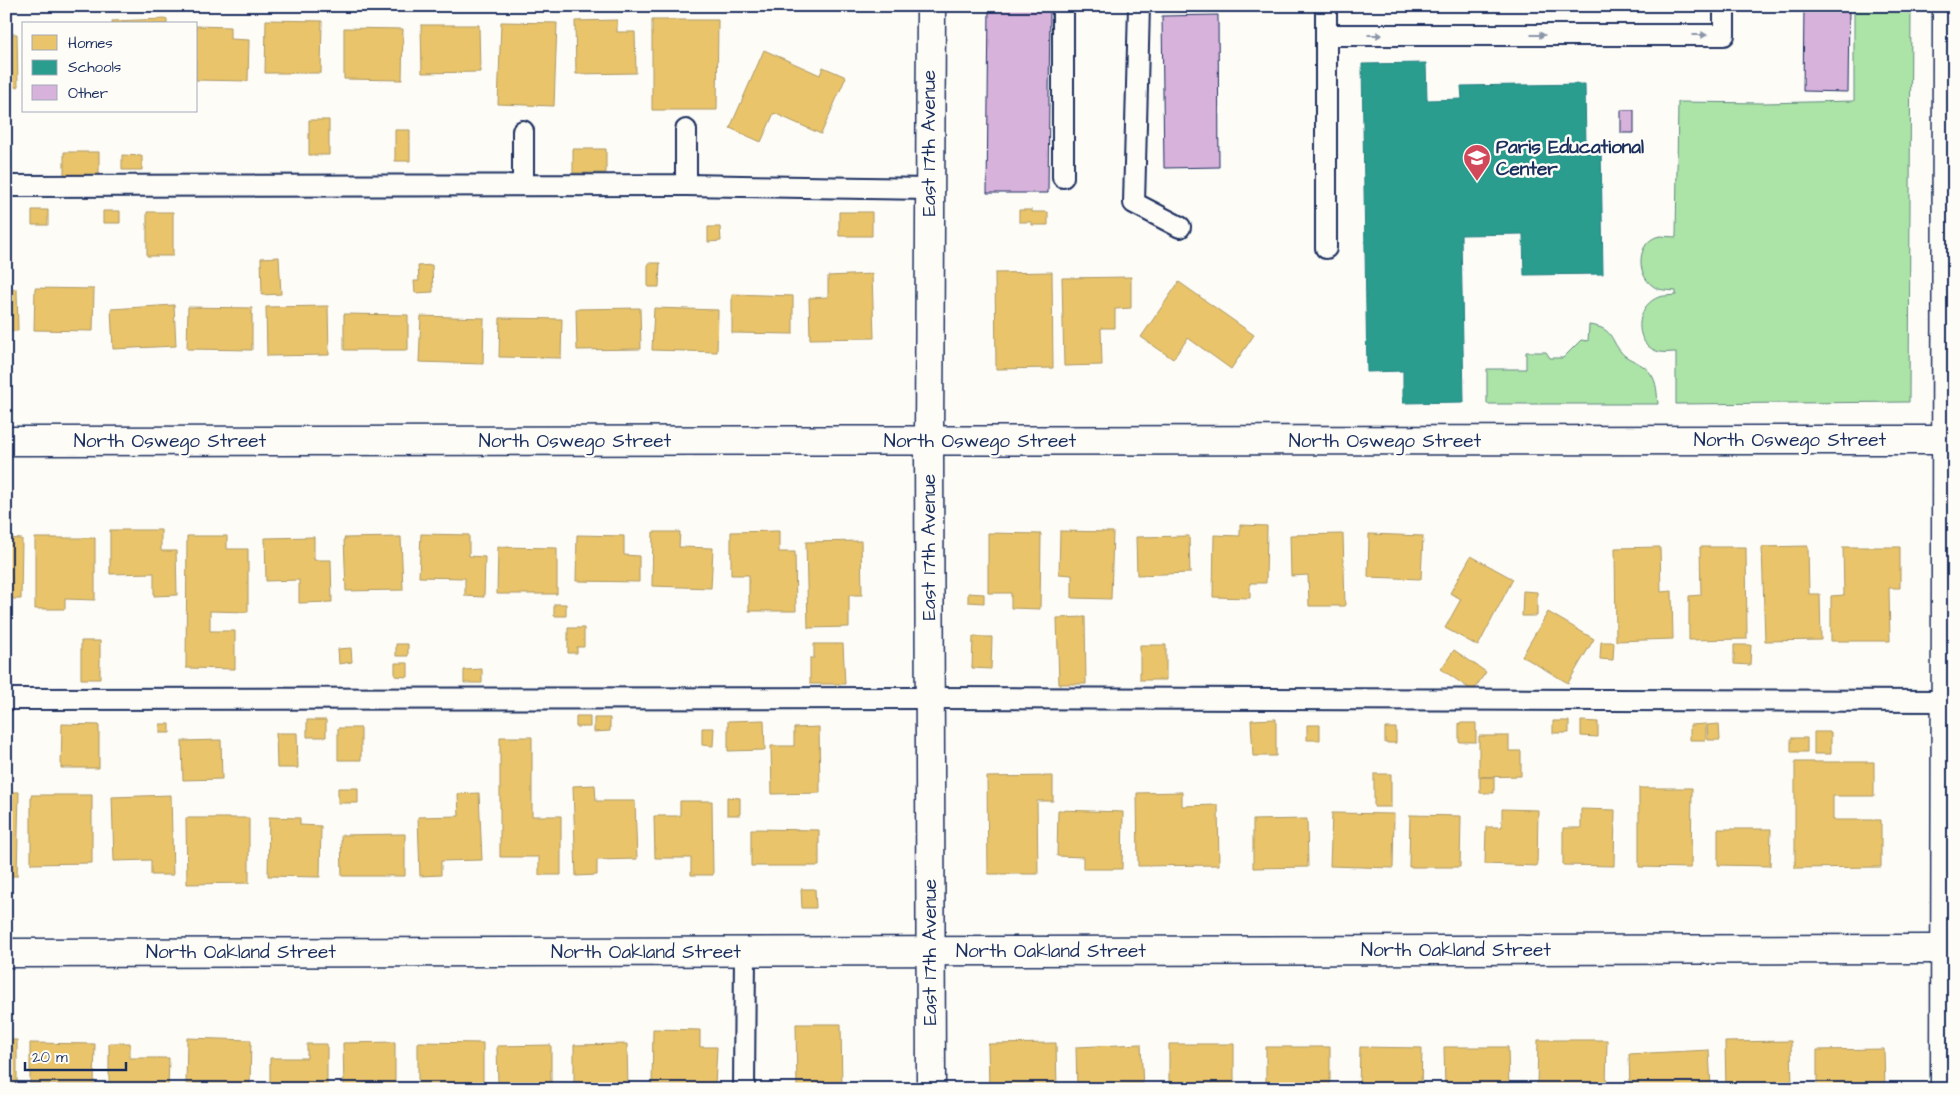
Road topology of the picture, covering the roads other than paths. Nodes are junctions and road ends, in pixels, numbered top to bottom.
1 (930, 6) edge
2 (1063, 6) edge
3 (1139, 6) edge
4 (1326, 6) edge
5 (1724, 6) edge
6 (1946, 6) edge
7 (1326, 35) junction
8 (1950, 36) edge
9 (686, 130) dead end
10 (523, 131) dead end
11 (1063, 177) dead end
12 (523, 185) junction
13 (686, 185) junction
14 (6, 186) edge
15 (929, 189) junction
16 (1180, 227) dead end
17 (1326, 248) dead end
18 (1950, 260) edge
19 (1949, 440) edge
20 (6, 441) edge
21 (929, 441) junction
22 (1949, 668) edge
23 (930, 698) junction
24 (6, 699) edge
25 (1945, 701) junction
26 (1949, 774) edge
27 (1945, 949) junction
28 (745, 952) junction
29 (931, 952) junction
30 (6, 953) edge
31 (744, 1089) edge
32 (931, 1089) edge
33 (1945, 1089) edge

1 - 15 street, East 17th Avenue
2 - 11 lane
3 - 16 lane
4 - 7 lane
7 -> 5 lane
6 - 8 street
7 - 17 lane
8 - 18 street
9 - 13 lane
10 - 12 lane
12 - 13 lane
12 - 14 lane
13 - 15 lane
15 - 21 street, East 17th Avenue
18 - 19 street
19 - 21 street, North Oswego Street
19 - 22 street
20 - 21 street, North Oswego Street
21 - 23 street, East 17th Avenue
22 - 25 street
23 - 24 lane
23 - 25 lane
23 - 29 street, East 17th Avenue
25 - 26 street
26 - 27 street
27 - 29 street, North Oakland Street
27 - 33 street
28 - 29 street, North Oakland Street
28 - 30 street, North Oakland Street
28 - 31 lane
29 - 32 street, East 17th Avenue

